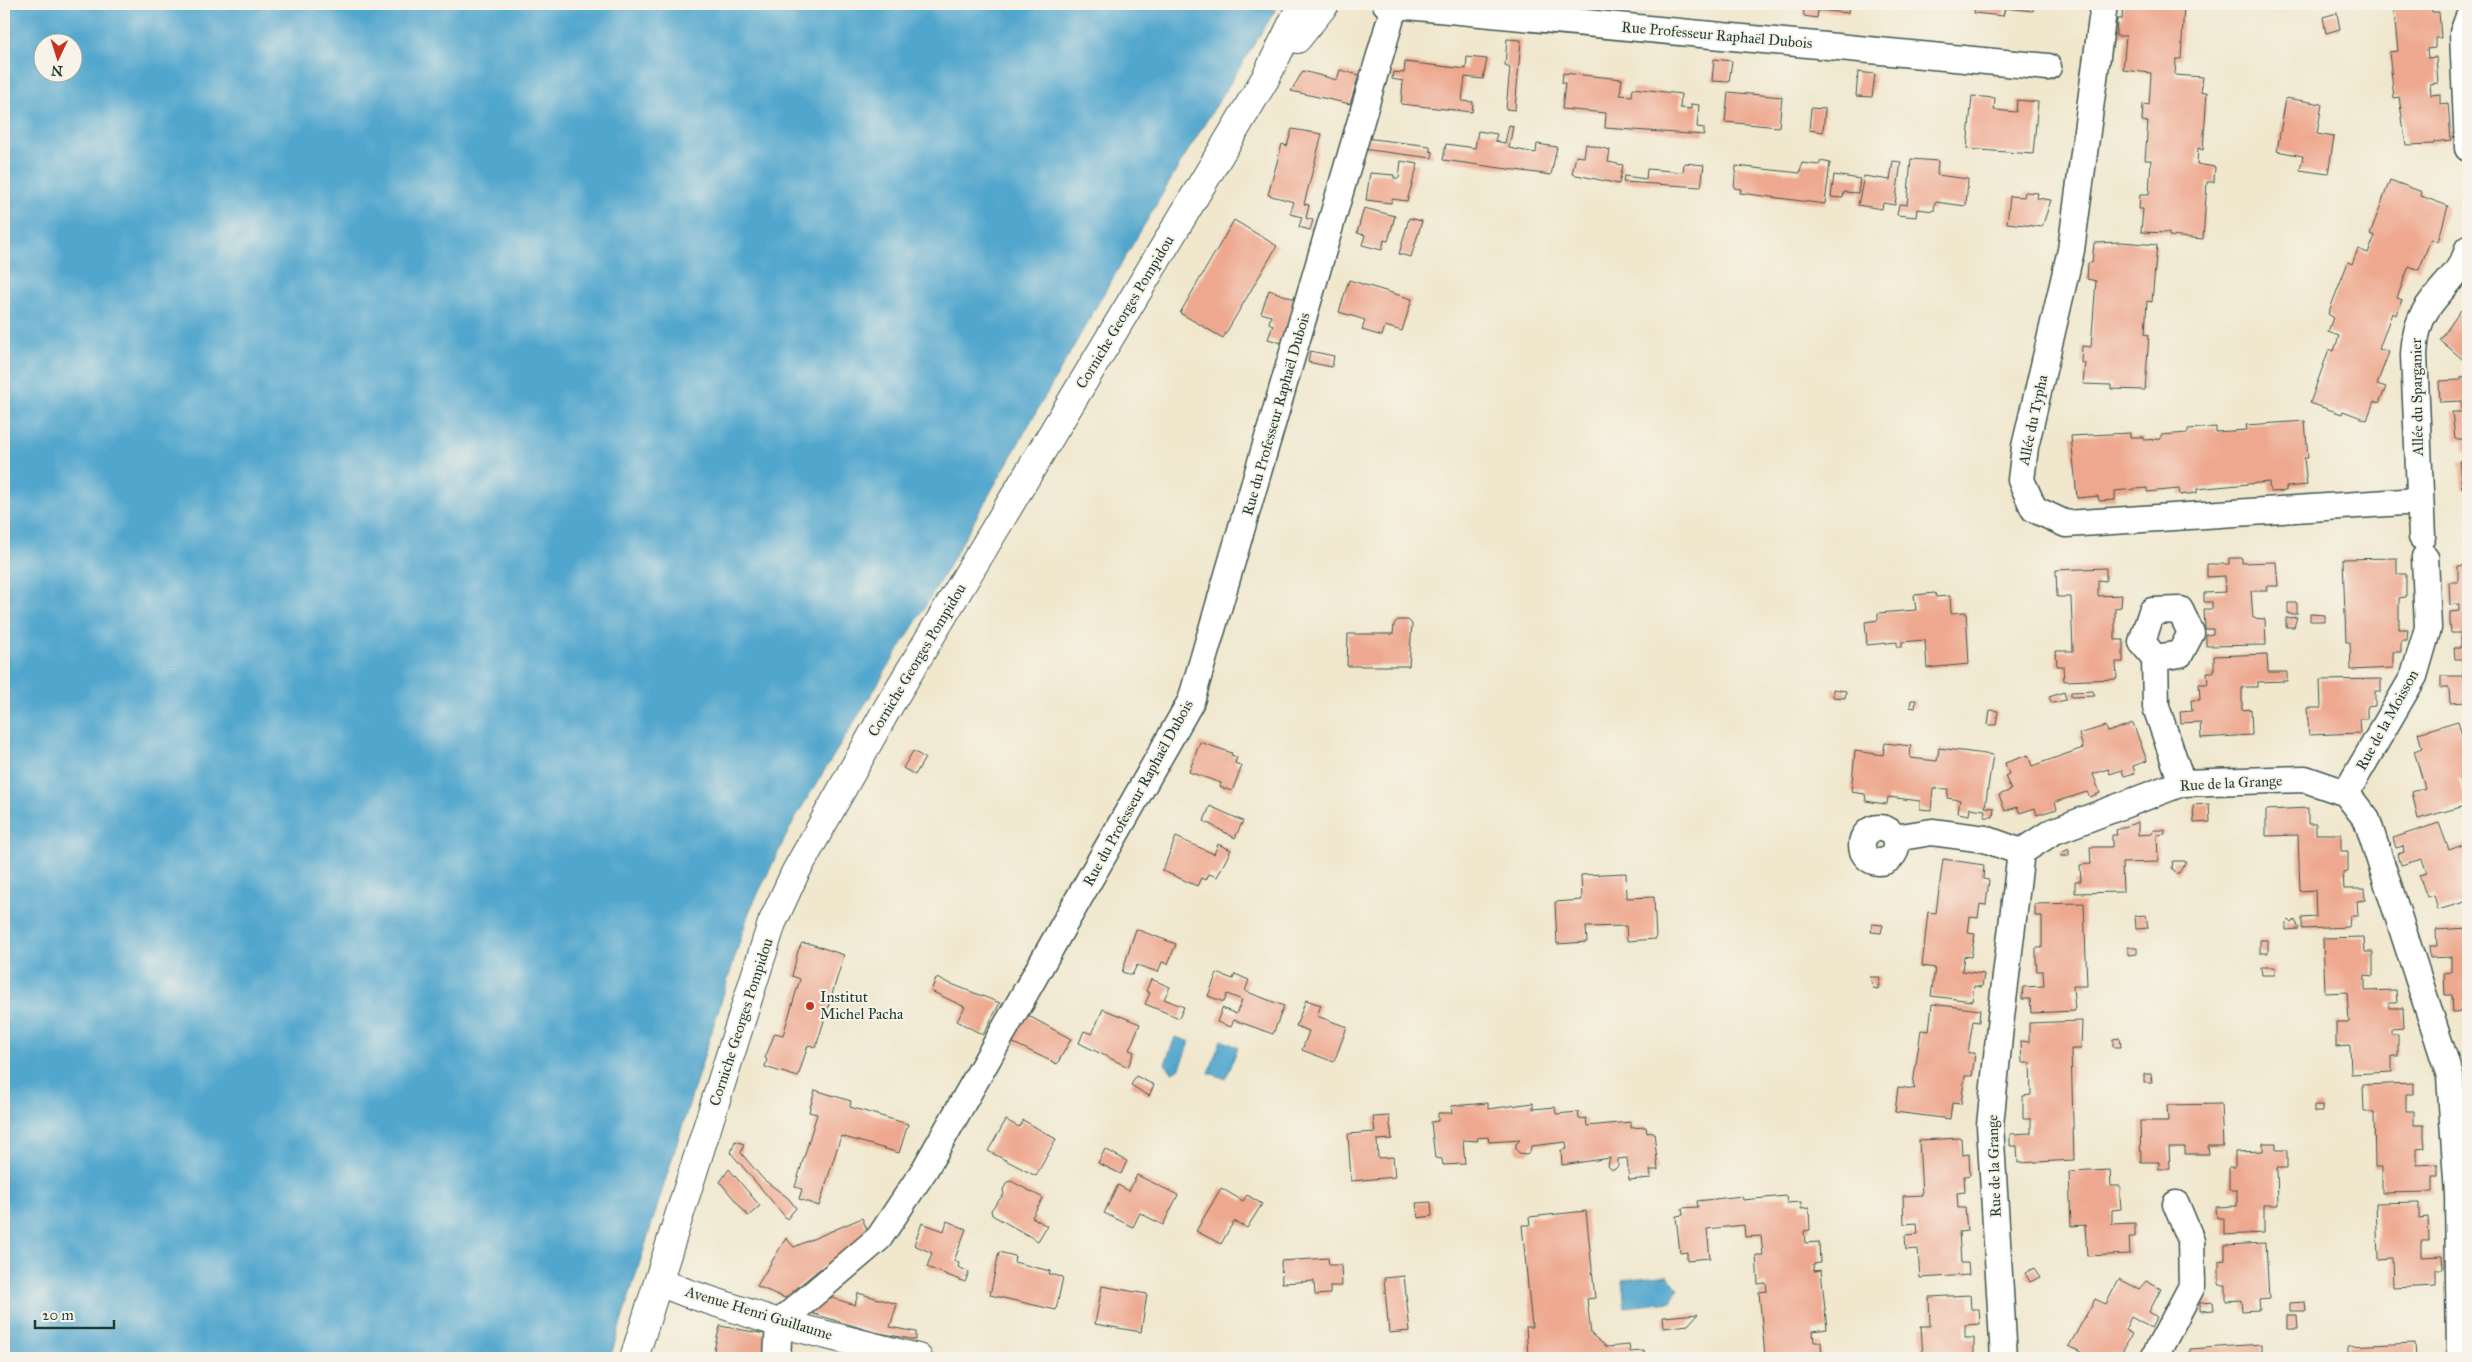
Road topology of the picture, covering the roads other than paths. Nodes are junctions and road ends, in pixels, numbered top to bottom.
1 (1302, 4) edge
2 (1325, 4) edge
3 (1386, 4) edge
4 (1394, 4) edge
5 (2104, 4) edge
6 (2468, 19) edge
7 (2048, 67) dead end
8 (1265, 79) junction
9 (2468, 148) edge
10 (2468, 249) edge
11 (2419, 501) junction
12 (2423, 547) joint
13 (2156, 658) dead end
14 (2182, 783) junction
15 (2346, 793) junction
16 (1895, 838) dead end
17 (2021, 852) junction
18 (2176, 1204) dead end
19 (659, 1282) junction
20 (779, 1323) junction
21 (634, 1358) edge
22 (777, 1358) edge
23 (918, 1358) edge
24 (2004, 1358) edge
25 (2154, 1358) edge
26 (2460, 1358) edge

1 - 8 main road, Corniche Georges Pompidou
2 - 8 main road, Corniche Georges Pompidou
3 - 4 street, Rue Professeur Raphaël Dubois
4 - 7 street, Rue Professeur Raphaël Dubois
4 - 20 street, Rue du Professeur Raphaël Dubois
5 - 11 street, Allée du Typha
6 - 9 street
8 - 19 main road, Corniche Georges Pompidou
10 - 11 street, Allée du Sparganier
11 - 12 street, Allée du Sparganier
12 - 15 street, Rue de la Moisson
13 - 14 street
14 - 15 street, Rue de la Grange
14 - 17 street, Rue de la Grange
15 - 26 street
16 - 17 street
17 - 24 street, Rue de la Grange
18 - 25 street
19 - 20 main road, Avenue Henri Guillaume
19 - 21 main road, Corniche Georges Pompidou
20 - 22 street
20 - 23 main road, Avenue Henri Guillaume

